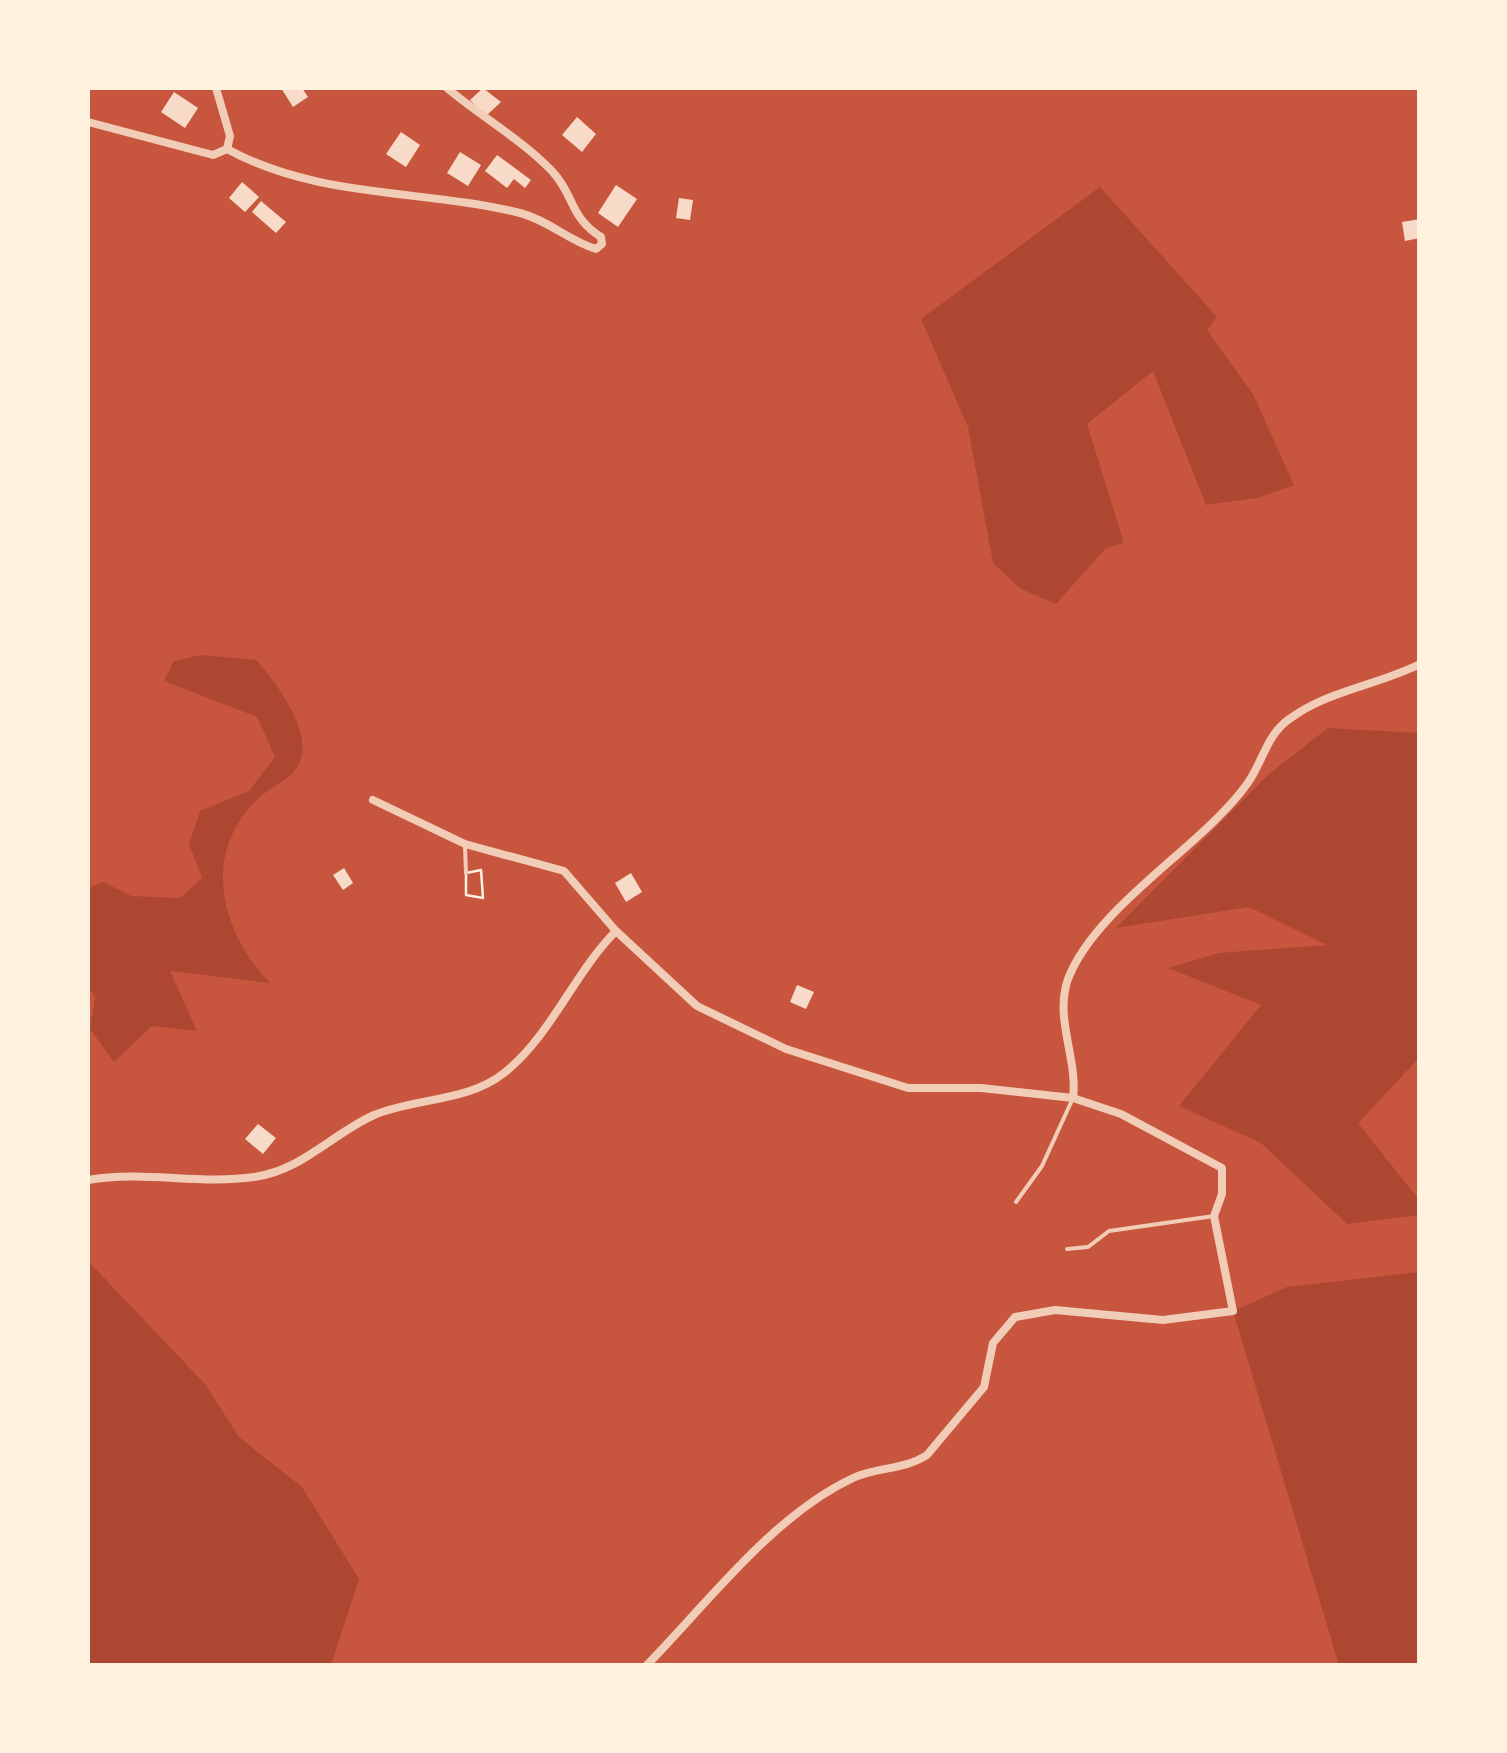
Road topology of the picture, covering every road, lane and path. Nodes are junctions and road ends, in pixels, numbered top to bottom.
1 (216, 88) edge
2 (447, 88) edge
3 (88, 122) edge
4 (227, 149) junction
5 (1420, 664) edge
6 (373, 800) dead end
7 (465, 844) junction
8 (466, 873) junction
9 (616, 930) junction
10 (1073, 1098) junction
11 (88, 1180) edge
12 (1016, 1202) dead end
13 (1214, 1216) junction
14 (1067, 1250) dead end
15 (646, 1666) edge

1 - 4 street
2 - 4 street
3 - 4 street
5 - 10 street
6 - 7 street
7 - 8 lane
7 - 9 street
8 - 8 path
9 - 10 street
9 - 11 street
10 - 12 lane
10 - 13 street
13 - 14 lane
13 - 15 street

